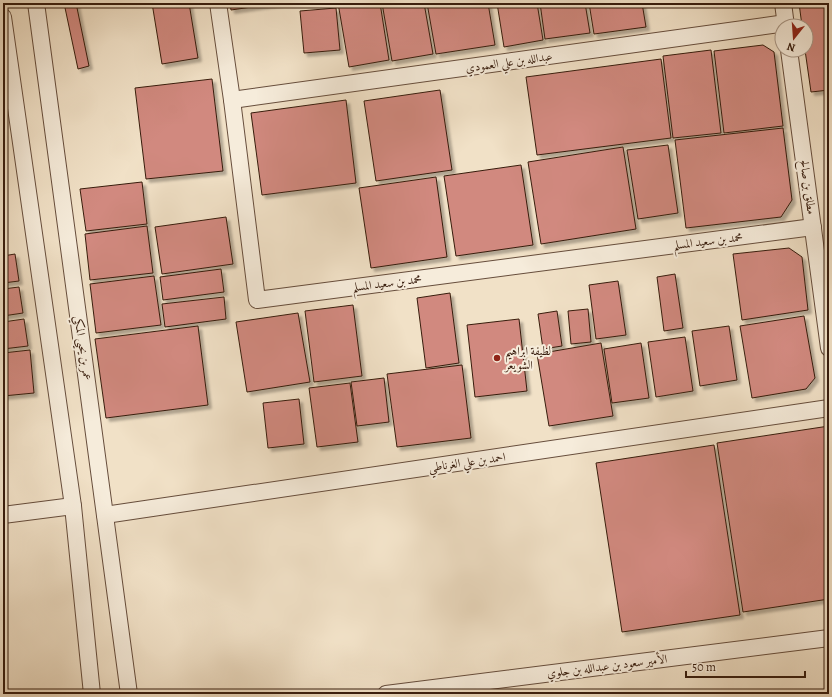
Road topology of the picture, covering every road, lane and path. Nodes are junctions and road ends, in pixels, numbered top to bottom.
1 (36, 3) edge
2 (218, 3) edge
3 (783, 3) edge
4 (3, 17) edge
5 (785, 18) edge
6 (774, 27) edge
7 (791, 58) edge
8 (232, 100) junction
9 (814, 227) junction
10 (829, 348) edge
11 (829, 408) edge
12 (72, 506) junction
13 (3, 515) edge
14 (105, 515) junction
15 (829, 638) edge
16 (92, 694) edge
17 (129, 694) edge
18 (386, 694) edge

1 - 14 street, عمر بن يحيى المكي
2 - 8 street, محمد بن سعيد المسلم
3 - 5 street
4 - 12 street
6 - 8 street, عبدالله بن علي العمودي
7 - 9 street, مطلق بن صالح
8 - 9 street, محمد بن سعيد المسلم
9 - 10 street, مطلق بن صالح
11 - 14 street, احمد بن علي الغرناطي
12 - 13 street
12 - 16 street
14 - 17 street, عمر بن يحيى المكي
15 - 18 street, الأمير سعود بن عبدالله بن جلوي

